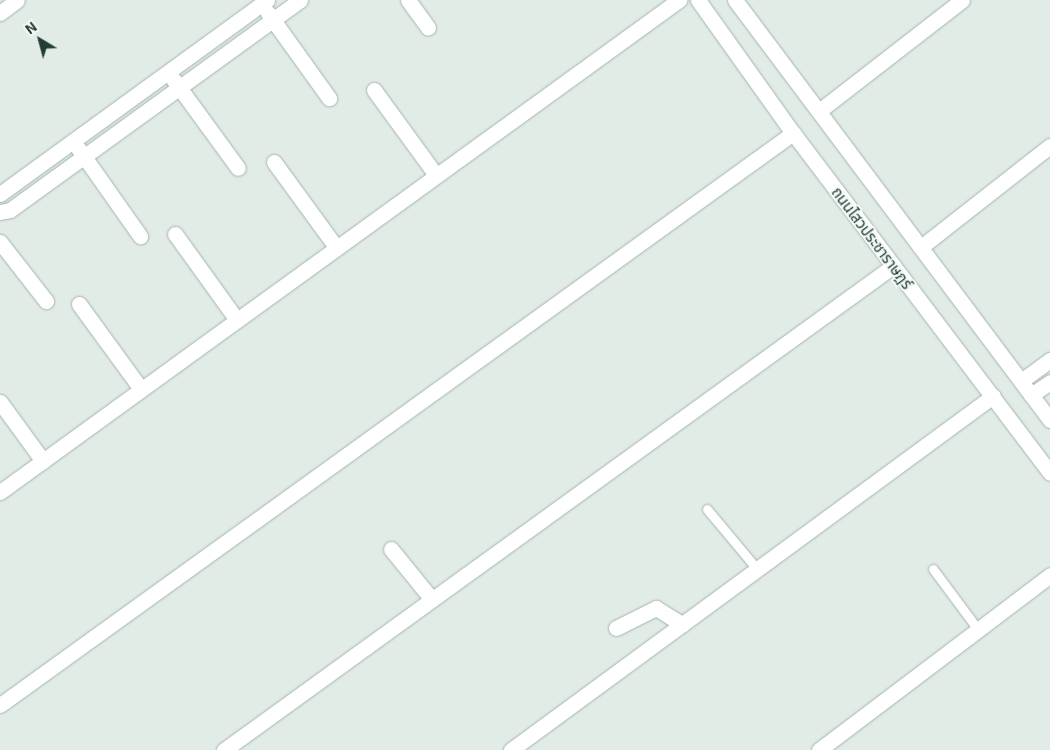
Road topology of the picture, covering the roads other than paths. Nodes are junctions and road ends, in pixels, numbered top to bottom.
1 (17, 0) edge
2 (300, 0) edge
3 (408, 0) edge
4 (679, 0) edge
5 (698, 0) edge
6 (736, 0) edge
7 (962, 0) edge
8 (264, 2) edge
9 (0, 13) edge
10 (273, 20) junction
11 (428, 28) dead end
12 (168, 72) junction
13 (179, 88) junction
14 (374, 90) dead end
15 (329, 98) dead end
16 (819, 111) junction
17 (793, 133) junction
18 (73, 141) junction
19 (1050, 146) edge
20 (84, 157) junction
21 (274, 162) dead end
22 (238, 168) dead end
23 (436, 175) junction
24 (0, 194) edge
25 (0, 212) edge
26 (175, 234) dead end
27 (140, 236) dead end
28 (0, 242) edge
29 (336, 247) junction
30 (921, 247) junction
31 (893, 266) junction
32 (46, 302) dead end
33 (79, 304) dead end
34 (237, 320) junction
35 (1050, 360) edge
36 (1021, 381) junction
37 (1050, 382) edge
38 (141, 389) junction
39 (1031, 395) junction
40 (993, 396) junction
41 (0, 402) edge
42 (1050, 420) edge
43 (43, 461) junction
44 (1050, 473) edge
45 (0, 492) edge
46 (707, 509) dead end
47 (391, 549) dead end
48 (757, 569) junction
49 (933, 569) dead end
50 (1050, 575) edge
51 (430, 597) junction
52 (682, 624) junction
53 (616, 628) dead end
54 (977, 628) junction
55 (0, 705) edge
56 (224, 750) edge
57 (511, 750) edge
58 (819, 750) edge

1 - 9 street
2 - 10 street
3 - 11 street
4 - 23 street
5 - 17 street, ถนนไสวประชาราษฎร์
6 - 16 street
7 - 16 street
8 - 10 street
8 - 12 street
10 - 13 street
10 - 15 street
12 - 13 street
12 - 18 street
13 - 20 street
13 - 22 street
14 - 23 street
16 - 30 street
17 - 31 street, ถนนไสวประชาราษฎร์
17 - 55 street
18 - 20 street
18 - 24 street
19 - 30 street
20 - 25 street
20 - 27 street
21 - 29 street
23 - 29 street
26 - 34 street
28 - 32 street
29 - 34 street
30 - 36 street
31 - 40 street, ถนนไสวประชาราษฎร์
31 - 51 street
33 - 38 street
34 - 38 street
35 - 36 street
36 - 39 street
37 - 39 street
38 - 43 street
39 - 42 street
40 - 44 street, ถนนไสวประชาราษฎร์
40 - 48 street
41 - 43 street
43 - 45 street
46 - 48 lane
47 - 51 street
48 - 52 street
49 - 54 lane
50 - 54 street
51 - 56 street
52 - 53 street
52 - 57 street
54 - 58 street

